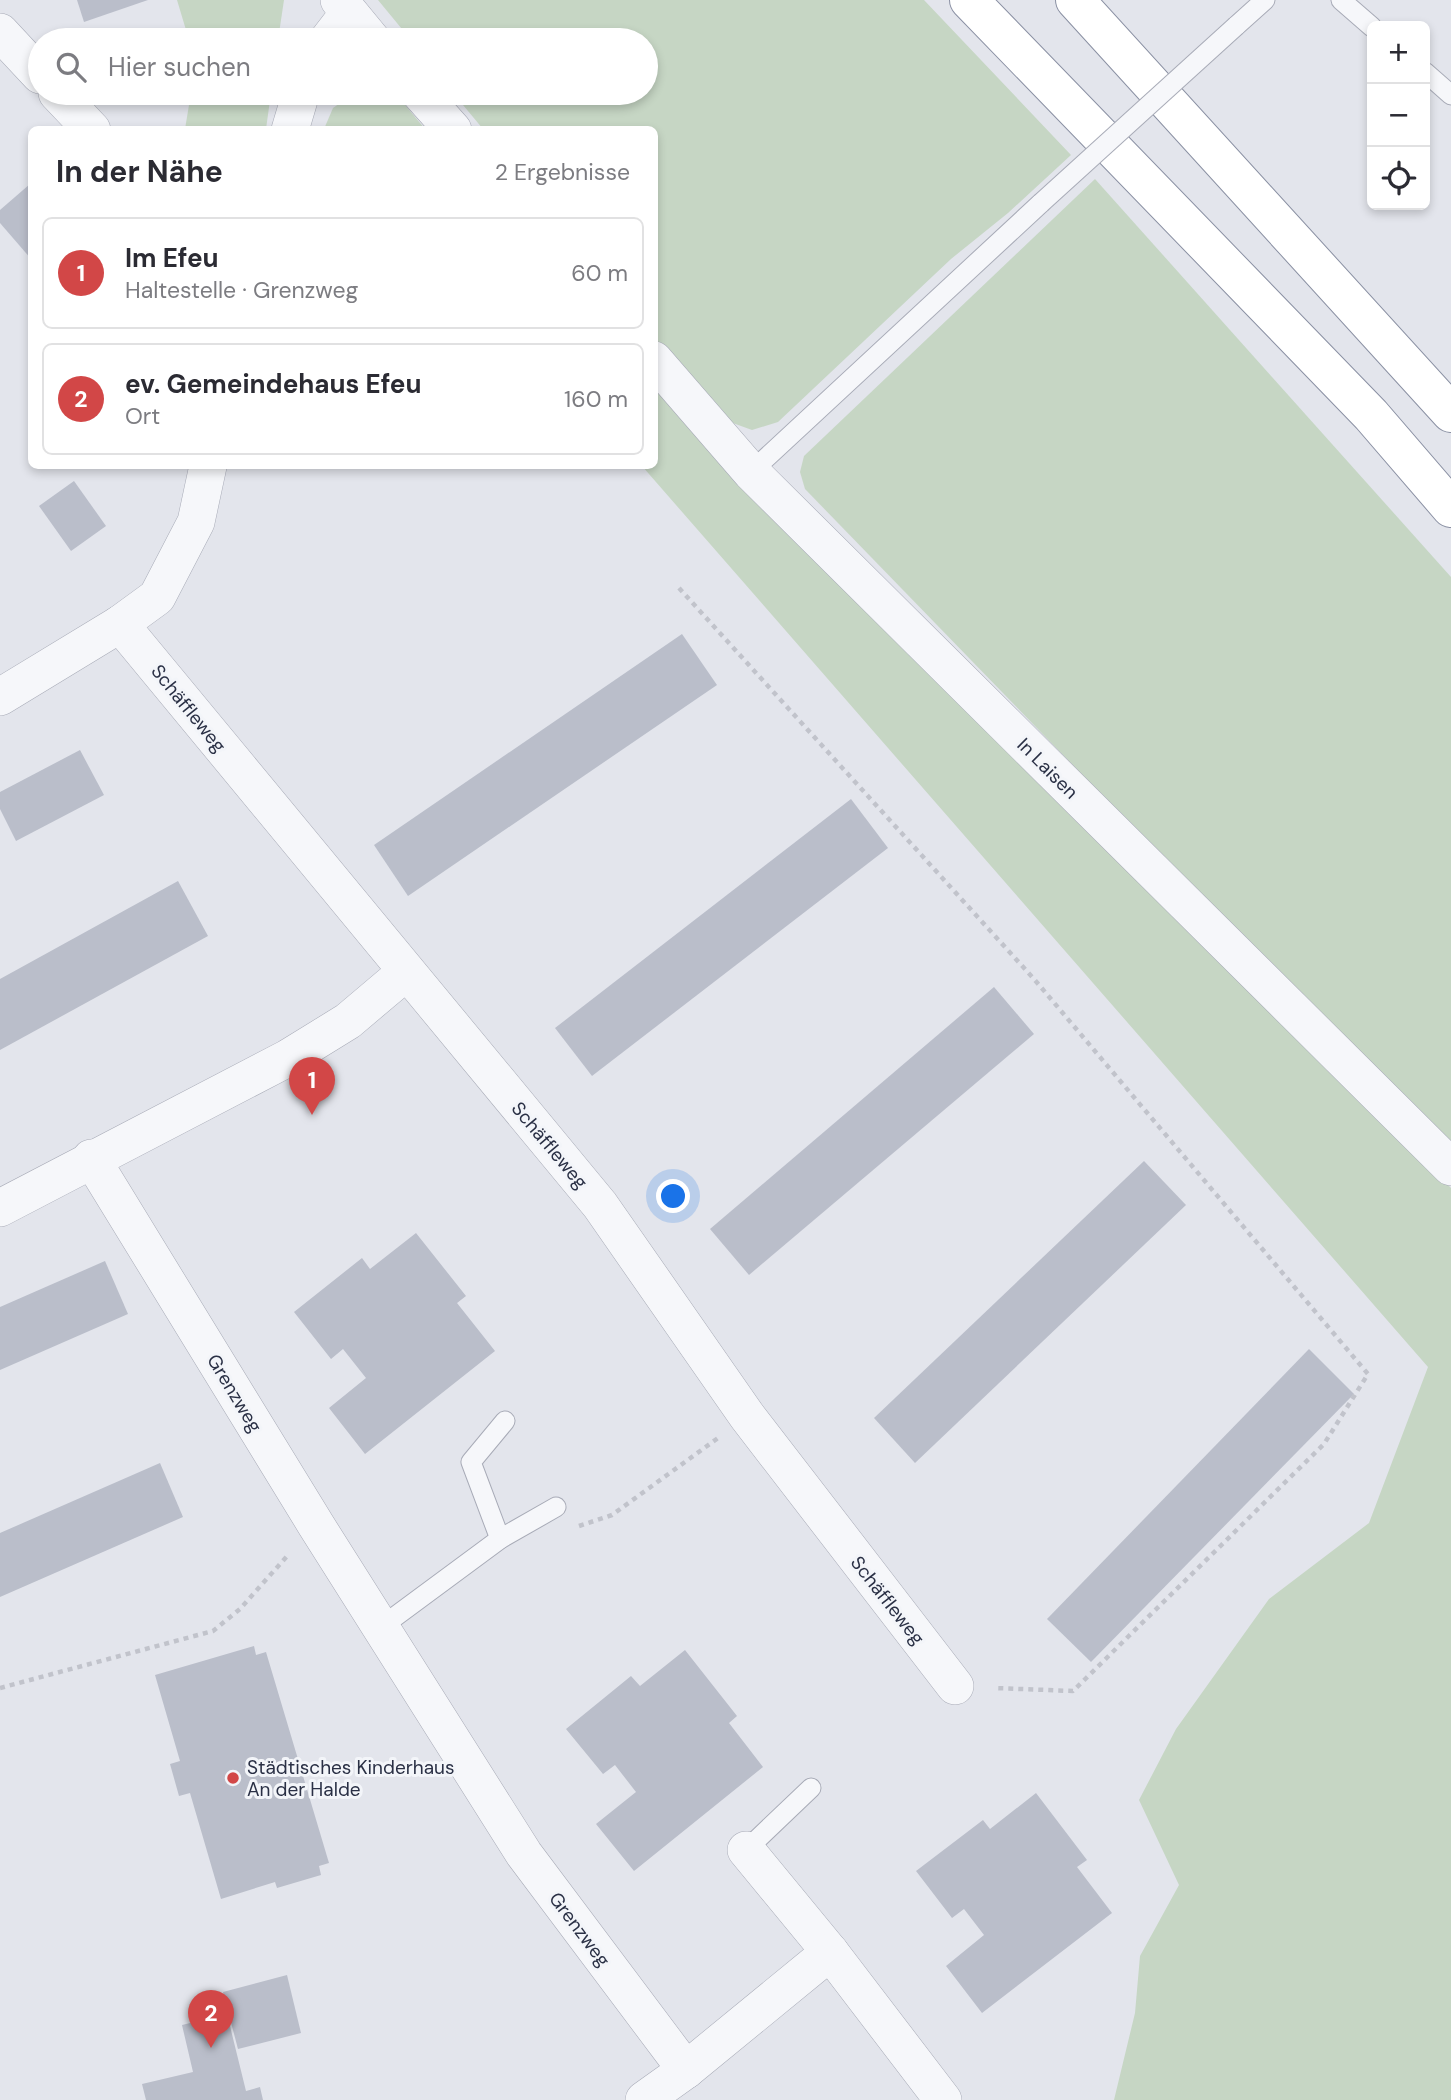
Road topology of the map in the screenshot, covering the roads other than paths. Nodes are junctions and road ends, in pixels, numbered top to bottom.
1 (969, 0) edge
2 (1075, 0) edge
3 (1265, 0) edge
4 (1341, 0) edge
5 (1367, 23) edge
6 (0, 32) edge
7 (28, 62) edge
8 (1430, 76) edge
9 (1451, 95) edge
10 (68, 105) edge
11 (297, 105) edge
12 (431, 105) edge
13 (88, 126) edge
14 (291, 126) edge
15 (449, 126) edge
16 (658, 365) edge
17 (1451, 413) edge
18 (207, 469) edge
19 (751, 472) junction
20 (1451, 508) edge
21 (120, 624) junction
22 (0, 697) edge
23 (406, 972) junction
24 (92, 1158) junction
25 (1451, 1167) edge
26 (0, 1208) edge
27 (505, 1421) dead end
28 (556, 1507) dead end
29 (500, 1539) junction
30 (381, 1627) junction
31 (955, 1686) road end
32 (811, 1788) dead end
33 (746, 1850) joint
34 (830, 1952) junction
35 (686, 2070) junction
36 (644, 2100) edge
37 (943, 2100) edge

1 - 20 highway
2 - 17 highway
3 - 19 lane, bridge
4 - 5 lane
6 - 7 street
8 - 9 lane
10 - 13 street
11 - 14 street
12 - 15 street
16 - 19 street, In Laisen
18 - 21 street
19 - 25 street, In Laisen
21 - 22 street
21 - 23 street, Schäffleweg
23 - 24 street
23 - 31 street, Schäffleweg
24 - 26 street
24 - 30 street, Grenzweg
27 - 29 lane
28 - 29 lane
29 - 30 lane
30 - 35 street, Grenzweg
32 - 33 lane
33 - 34 street
34 - 35 street
34 - 37 street
35 - 36 street

